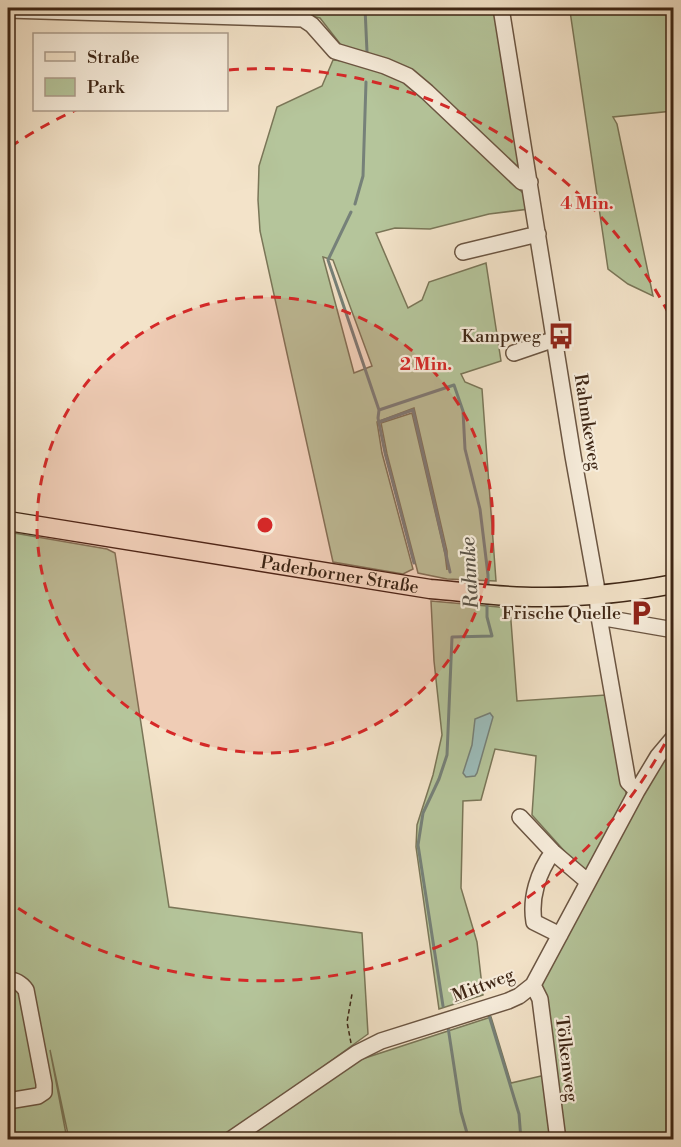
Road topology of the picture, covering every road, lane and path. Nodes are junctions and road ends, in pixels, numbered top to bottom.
1 (501, 8) edge
2 (8, 10) edge
3 (530, 182) junction
4 (538, 234) junction
5 (464, 252) dead end
6 (555, 339) junction
7 (514, 353) dead end
8 (8, 521) edge
9 (674, 585) edge
10 (597, 595) junction
11 (600, 616) junction
12 (674, 630) edge
13 (674, 737) edge
14 (637, 791) junction
15 (520, 817) dead end
16 (553, 852) junction
17 (587, 881) junction
18 (560, 935) junction
19 (8, 980) edge
20 (534, 985) junction
21 (352, 994) dead end
22 (353, 1056) junction
23 (8, 1101) edge
24 (230, 1140) edge
25 (558, 1140) edge

1 - 3 street, Rahmkeweg
2 - 3 street
3 - 4 street, Rahmkeweg
4 - 5 street
4 - 6 street, Rahmkeweg
6 - 7 street
6 - 10 street, Rahmkeweg
8 - 10 main road, Paderborner Straße
9 - 10 main road, Paderborner Straße
10 - 11 street
11 - 12 street
11 - 14 street
13 - 14 street, Mittweg
14 - 17 street, Mittweg
15 - 16 street
16 - 17 street
16 - 18 street
17 - 18 street, Mittweg
18 - 20 street, Mittweg
19 - 23 street
20 - 22 street, Mittweg
20 - 25 street, Tölkenweg
21 - 22 path
22 - 24 street, Mittweg

